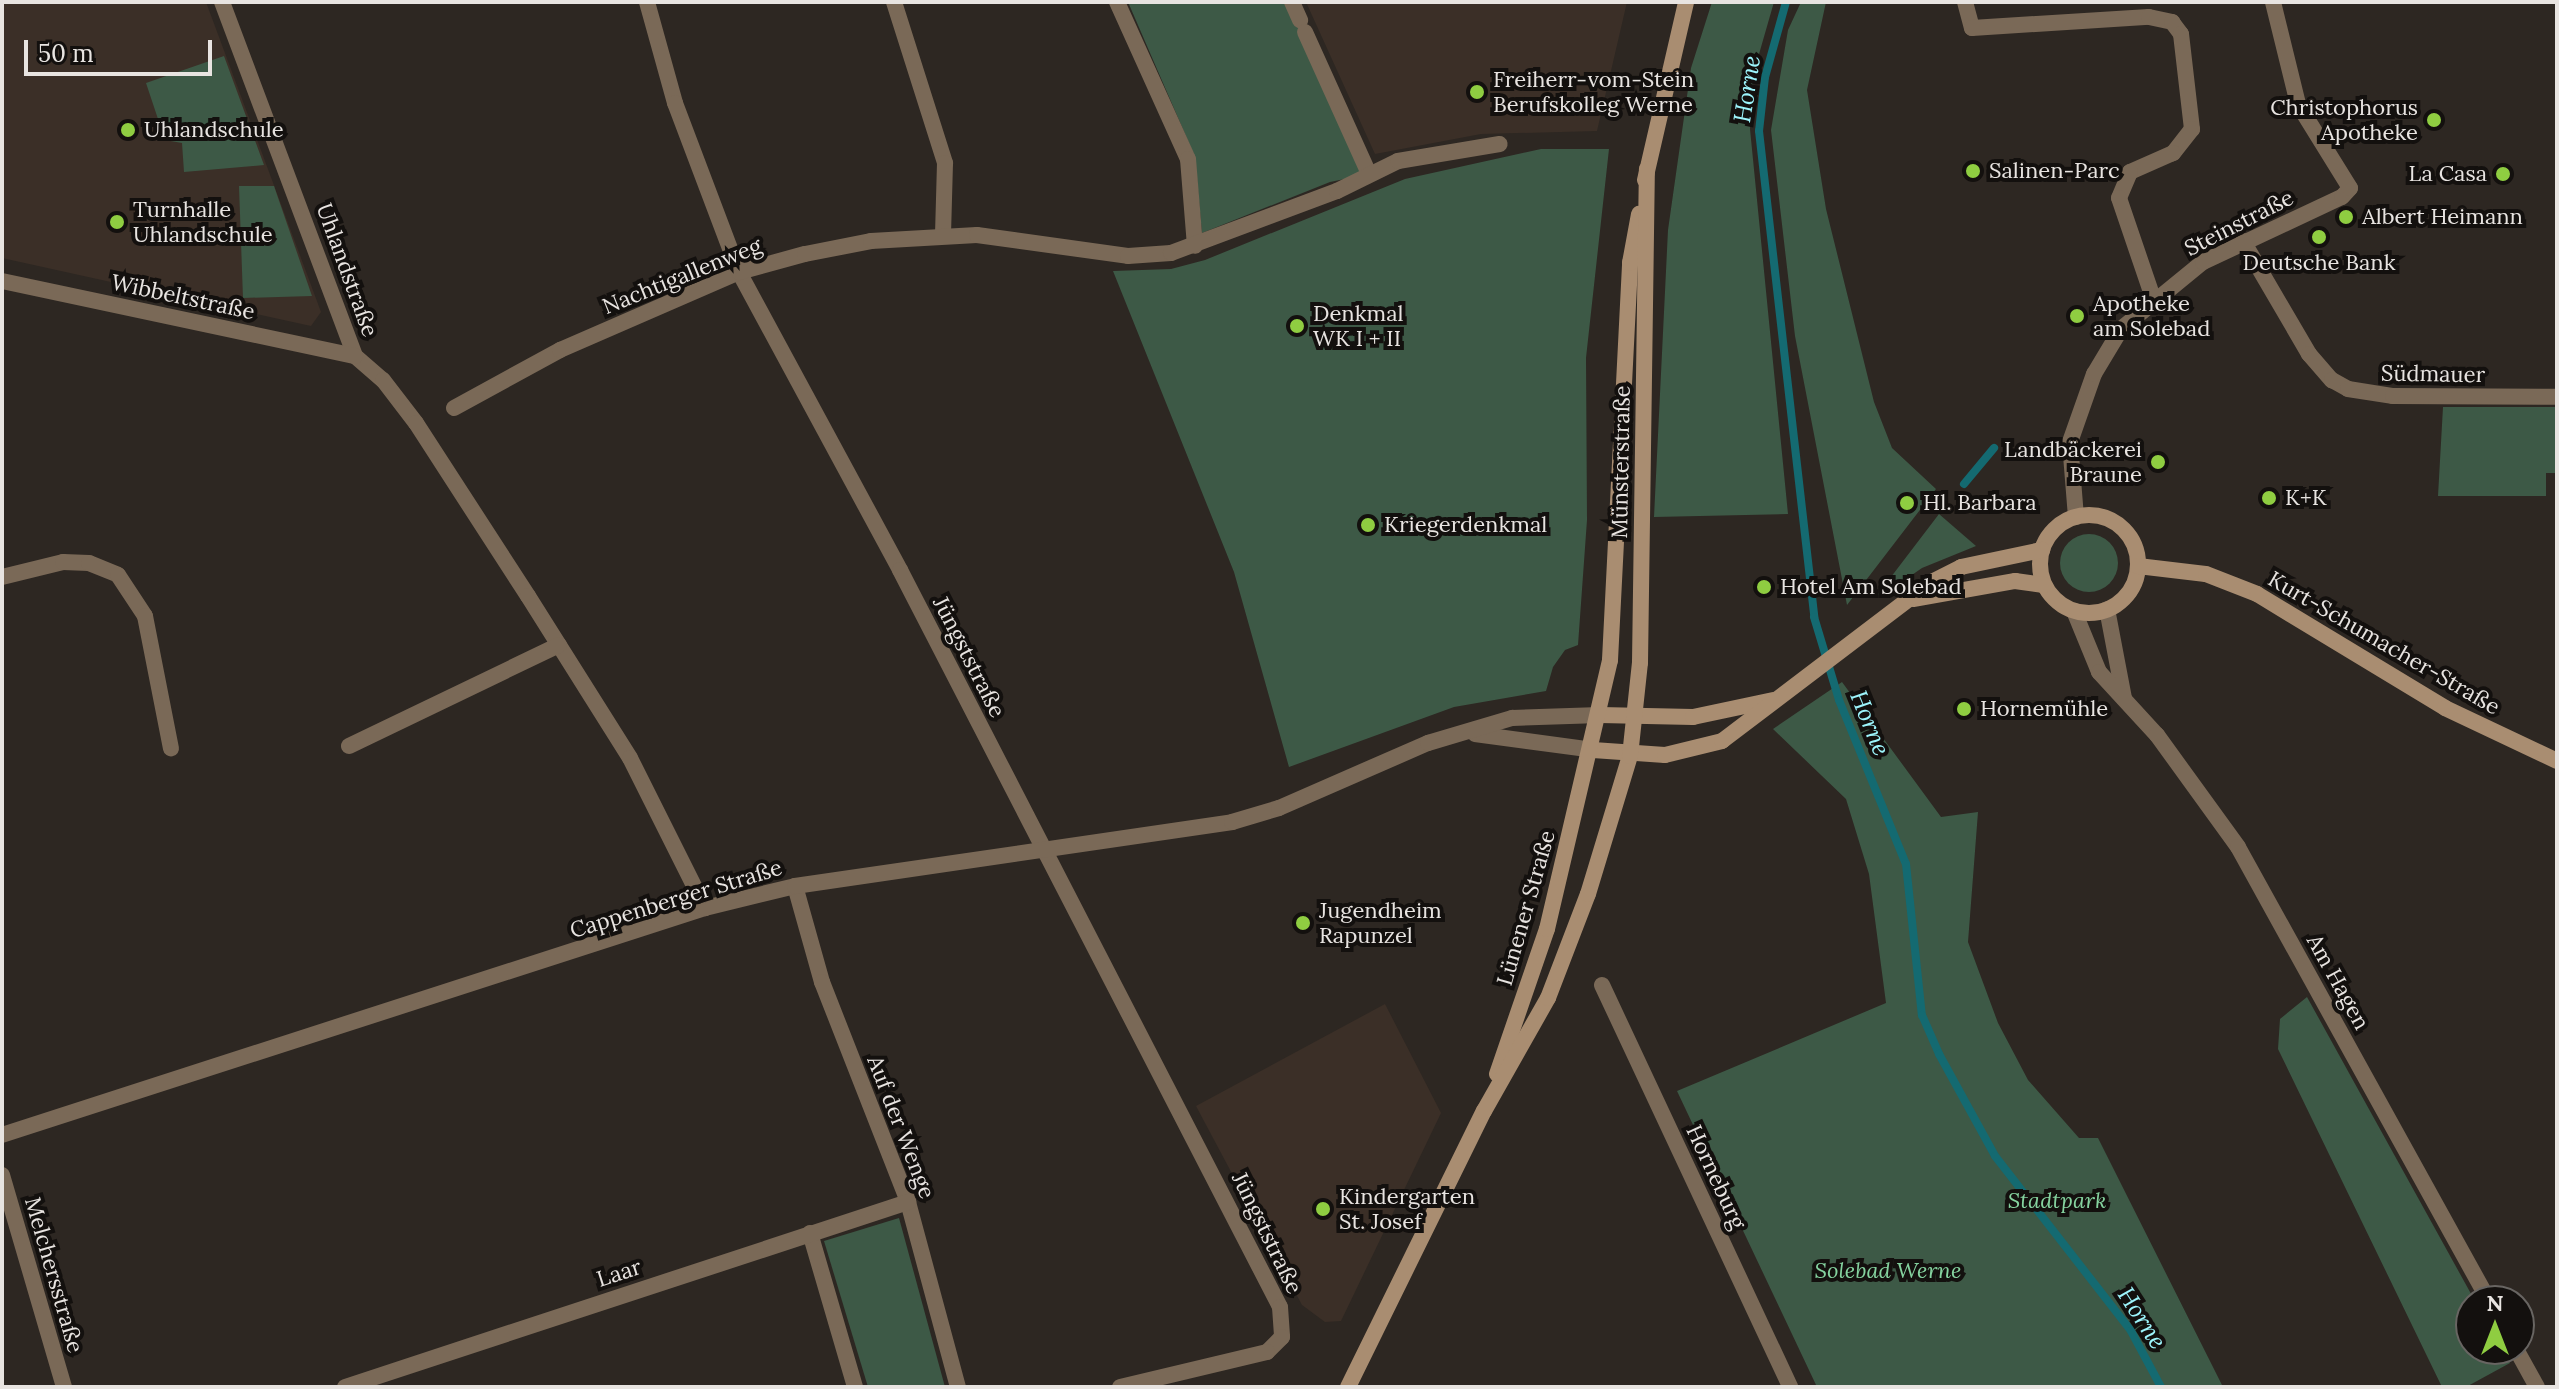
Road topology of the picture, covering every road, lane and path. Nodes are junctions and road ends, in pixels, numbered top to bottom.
1 (222, 2) edge
2 (647, 2) edge
3 (894, 2) edge
4 (1117, 2) edge
5 (1292, 2) edge
6 (1686, 2) edge
7 (1965, 2) edge
8 (2273, 2) edge
9 (2097, 10) edge
10 (1500, 144) dead end
11 (1647, 169) junction
12 (1369, 174) junction
13 (943, 235) junction
14 (2243, 241) junction
15 (1195, 246) junction
16 (739, 272) junction
17 (2, 281) edge
18 (2154, 301) junction
19 (355, 356) junction
20 (2557, 397) edge
21 (454, 408) dead end
22 (2076, 517) junction
23 (2042, 550) junction
24 (2138, 566) junction
25 (2, 577) edge
26 (2044, 585) junction
27 (1913, 599) junction
28 (2107, 609) junction
29 (2074, 611) junction
30 (559, 645) junction
31 (1773, 700) junction
32 (2125, 700) junction
33 (1600, 715) junction
34 (1634, 717) junction
35 (1465, 734) junction
36 (349, 746) dead end
37 (171, 748) dead end
38 (1593, 750) junction
39 (1630, 756) junction
40 (2557, 761) edge
41 (1044, 850) junction
42 (795, 886) junction
43 (705, 908) junction
44 (1602, 985) dead end
45 (1484, 1111) junction
46 (2, 1135) edge
47 (2, 1175) edge
48 (908, 1202) junction
49 (810, 1233) junction
50 (2480, 1285) edge
51 (2525, 1365) edge
52 (64, 1387) edge
53 (345, 1387) edge
54 (855, 1387) edge
55 (958, 1387) edge
56 (1120, 1387) edge
57 (1348, 1387) edge
58 (1790, 1387) edge
59 (2537, 1387) edge

1 - 19 street, Uhlandstraße
2 - 16 street, Jüngststraße
3 - 13 street
4 - 15 street
5 - 12 street
6 - 11 main road, Münsterstraße
7 - 9 street
8 - 14 street, Steinstraße
9 - 18 street
10 - 12 street, Nachtigallenweg
11 - 33 main road, Münsterstraße
11 - 34 main road, Münsterstraße
12 - 15 street, Nachtigallenweg
13 - 15 street, Nachtigallenweg
13 - 16 street, Nachtigallenweg
14 - 18 street, Steinstraße
14 - 20 street, Südmauer
16 - 21 street, Nachtigallenweg
16 - 41 street, Jüngststraße
17 - 19 street, Wibbeltstraße
18 - 22 street, Steinstraße
19 - 30 street, Uhlandstraße
22 - 23 main road
22 - 24 main road
23 - 26 main road
23 - 27 main road
24 - 28 main road
24 - 40 main road, Kurt-Schumacher-Straße
25 - 37 street
26 - 27 main road
26 - 29 main road
27 - 31 main road
28 - 29 main road
28 - 32 street, Am Hagen
29 - 32 street, Am Hagen
30 - 36 street
30 - 43 street, Uhlandstraße
31 - 34 main road
31 - 39 main road
32 - 50 street, Am Hagen
33 - 34 main road
33 - 35 street, Cappenberger Straße
33 - 38 main road, Lünener Straße
34 - 39 main road, Münsterstraße
35 - 38 street, Cappenberger Straße
35 - 41 street, Cappenberger Straße
38 - 39 main road
38 - 45 main road, Lünener Straße
39 - 45 main road, Lünener Straße
41 - 42 street, Cappenberger Straße
41 - 56 street, Jüngststraße
42 - 43 street, Cappenberger Straße
42 - 48 street, Auf der Wenge
43 - 46 street, Cappenberger Straße
44 - 58 street, Horneburg
45 - 57 main road, Lünener Straße
47 - 52 street, Melchersstraße
48 - 49 street, Laar
48 - 55 street, Auf der Wenge
49 - 53 street, Laar
49 - 54 street
51 - 59 street

